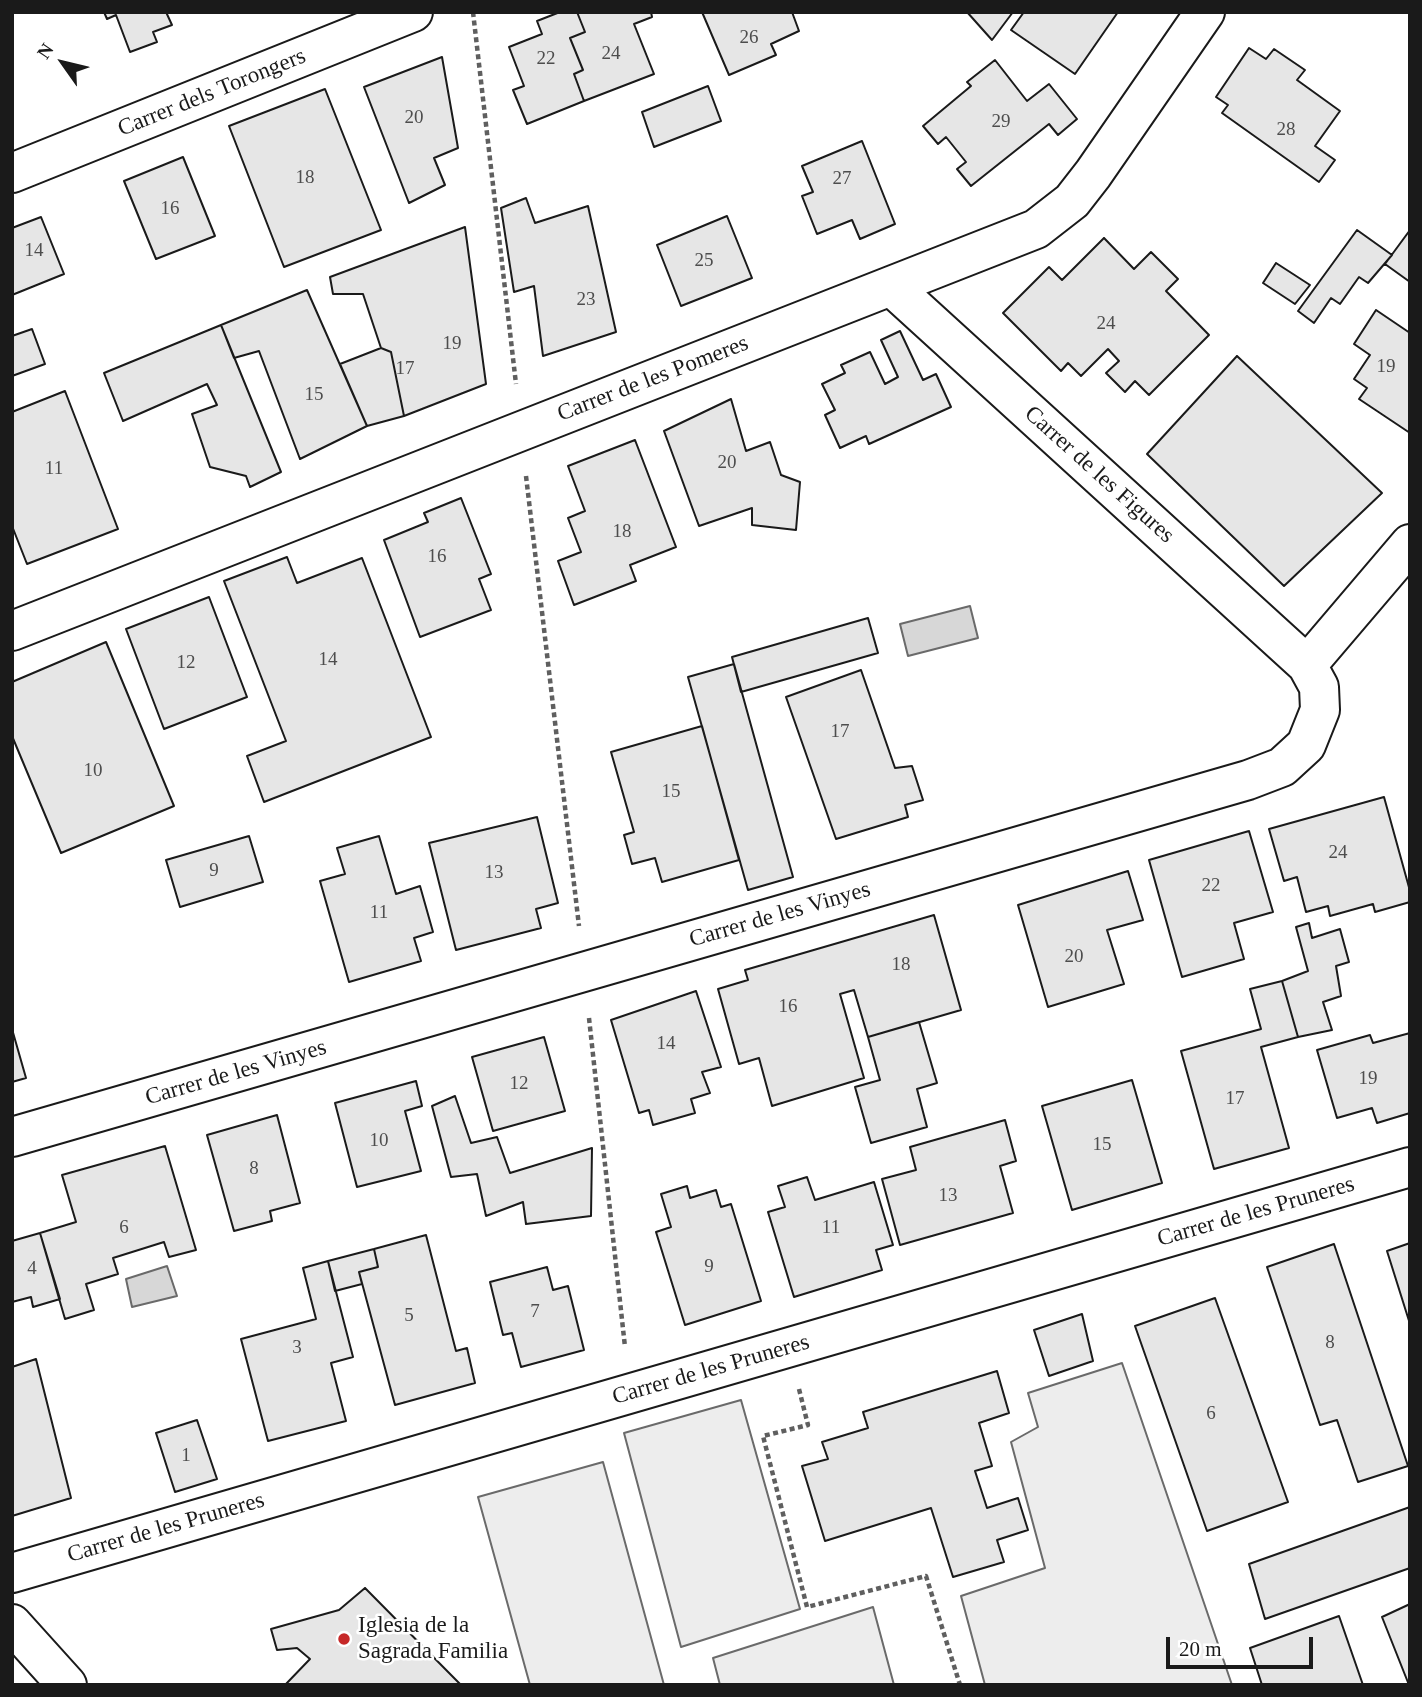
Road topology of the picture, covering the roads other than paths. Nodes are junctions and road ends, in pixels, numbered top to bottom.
1 (412, 12) edge
2 (1205, 12) edge
3 (12, 173) edge
4 (891, 286) junction
5 (1410, 544) edge
6 (12, 631) edge
7 (1307, 665) junction
8 (12, 1137) edge
9 (1410, 1167) edge
10 (12, 1573) edge
11 (12, 1624) edge
12 (67, 1685) edge

1 - 3 street, Carrer dels Torongers
2 - 4 street, Carrer de les Pomeres
4 - 6 street, Carrer de les Pomeres
4 - 7 street, Carrer de les Figures
5 - 7 street
7 - 8 street, Carrer de les Vinyes
9 - 10 street, Carrer de les Pruneres
11 - 12 street

